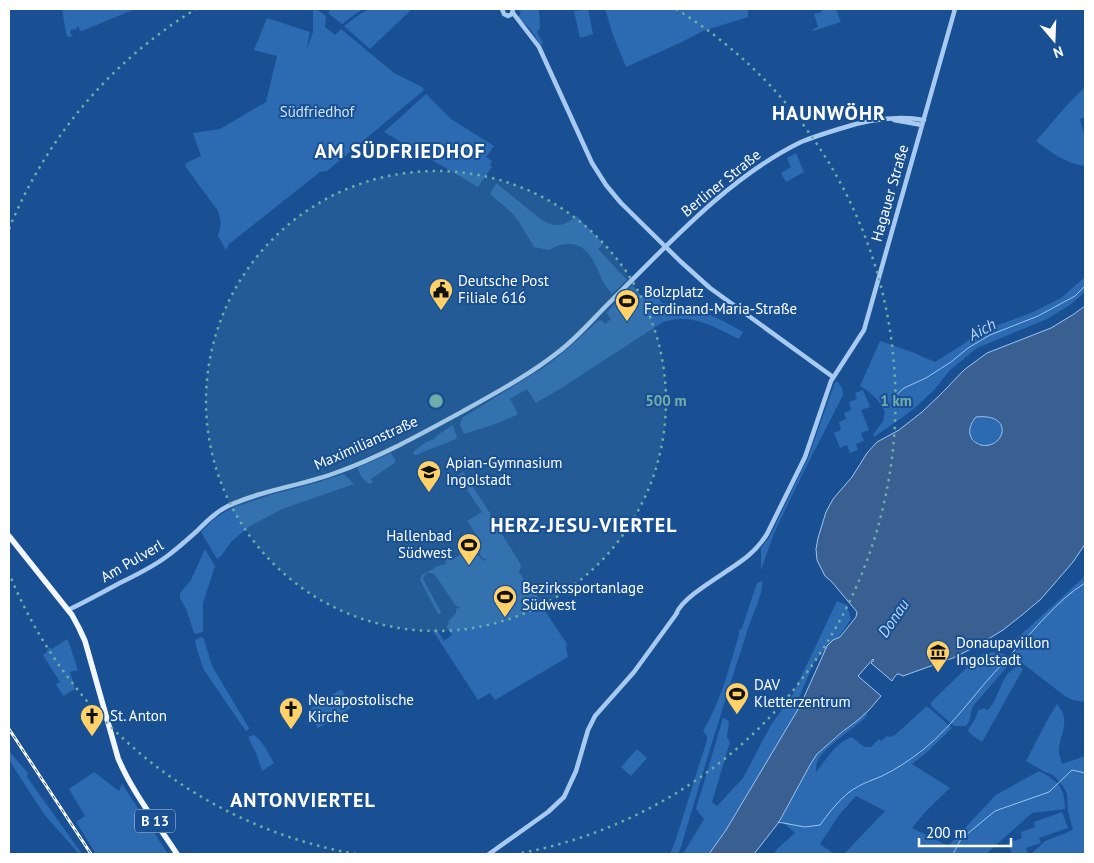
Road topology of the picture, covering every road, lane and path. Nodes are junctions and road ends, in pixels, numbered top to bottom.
1 (502, 9) edge
2 (955, 9) edge
3 (512, 12) edge
4 (883, 119) junction
5 (924, 120) junction
6 (922, 125) junction
7 (665, 247) junction
8 (833, 377) junction
9 (227, 506) joint
10 (9, 536) edge
11 (68, 610) junction
12 (177, 854) edge
13 (489, 854) edge

1 - 3 street
2 - 5 street, Hagauer Straße
3 - 7 street
4 - 5 street, Berliner Straße
4 - 6 street, Berliner Straße
4 - 7 street, Berliner Straße
5 - 6 street, Hagauer Straße
6 - 8 street, Hagauer Straße
7 - 8 street
7 - 9 street, Maximilianstraße
8 - 13 street, Hagauer Straße
9 - 11 street, Am Pulverl
10 - 11 main road, B 13
11 - 12 main road, B 13

